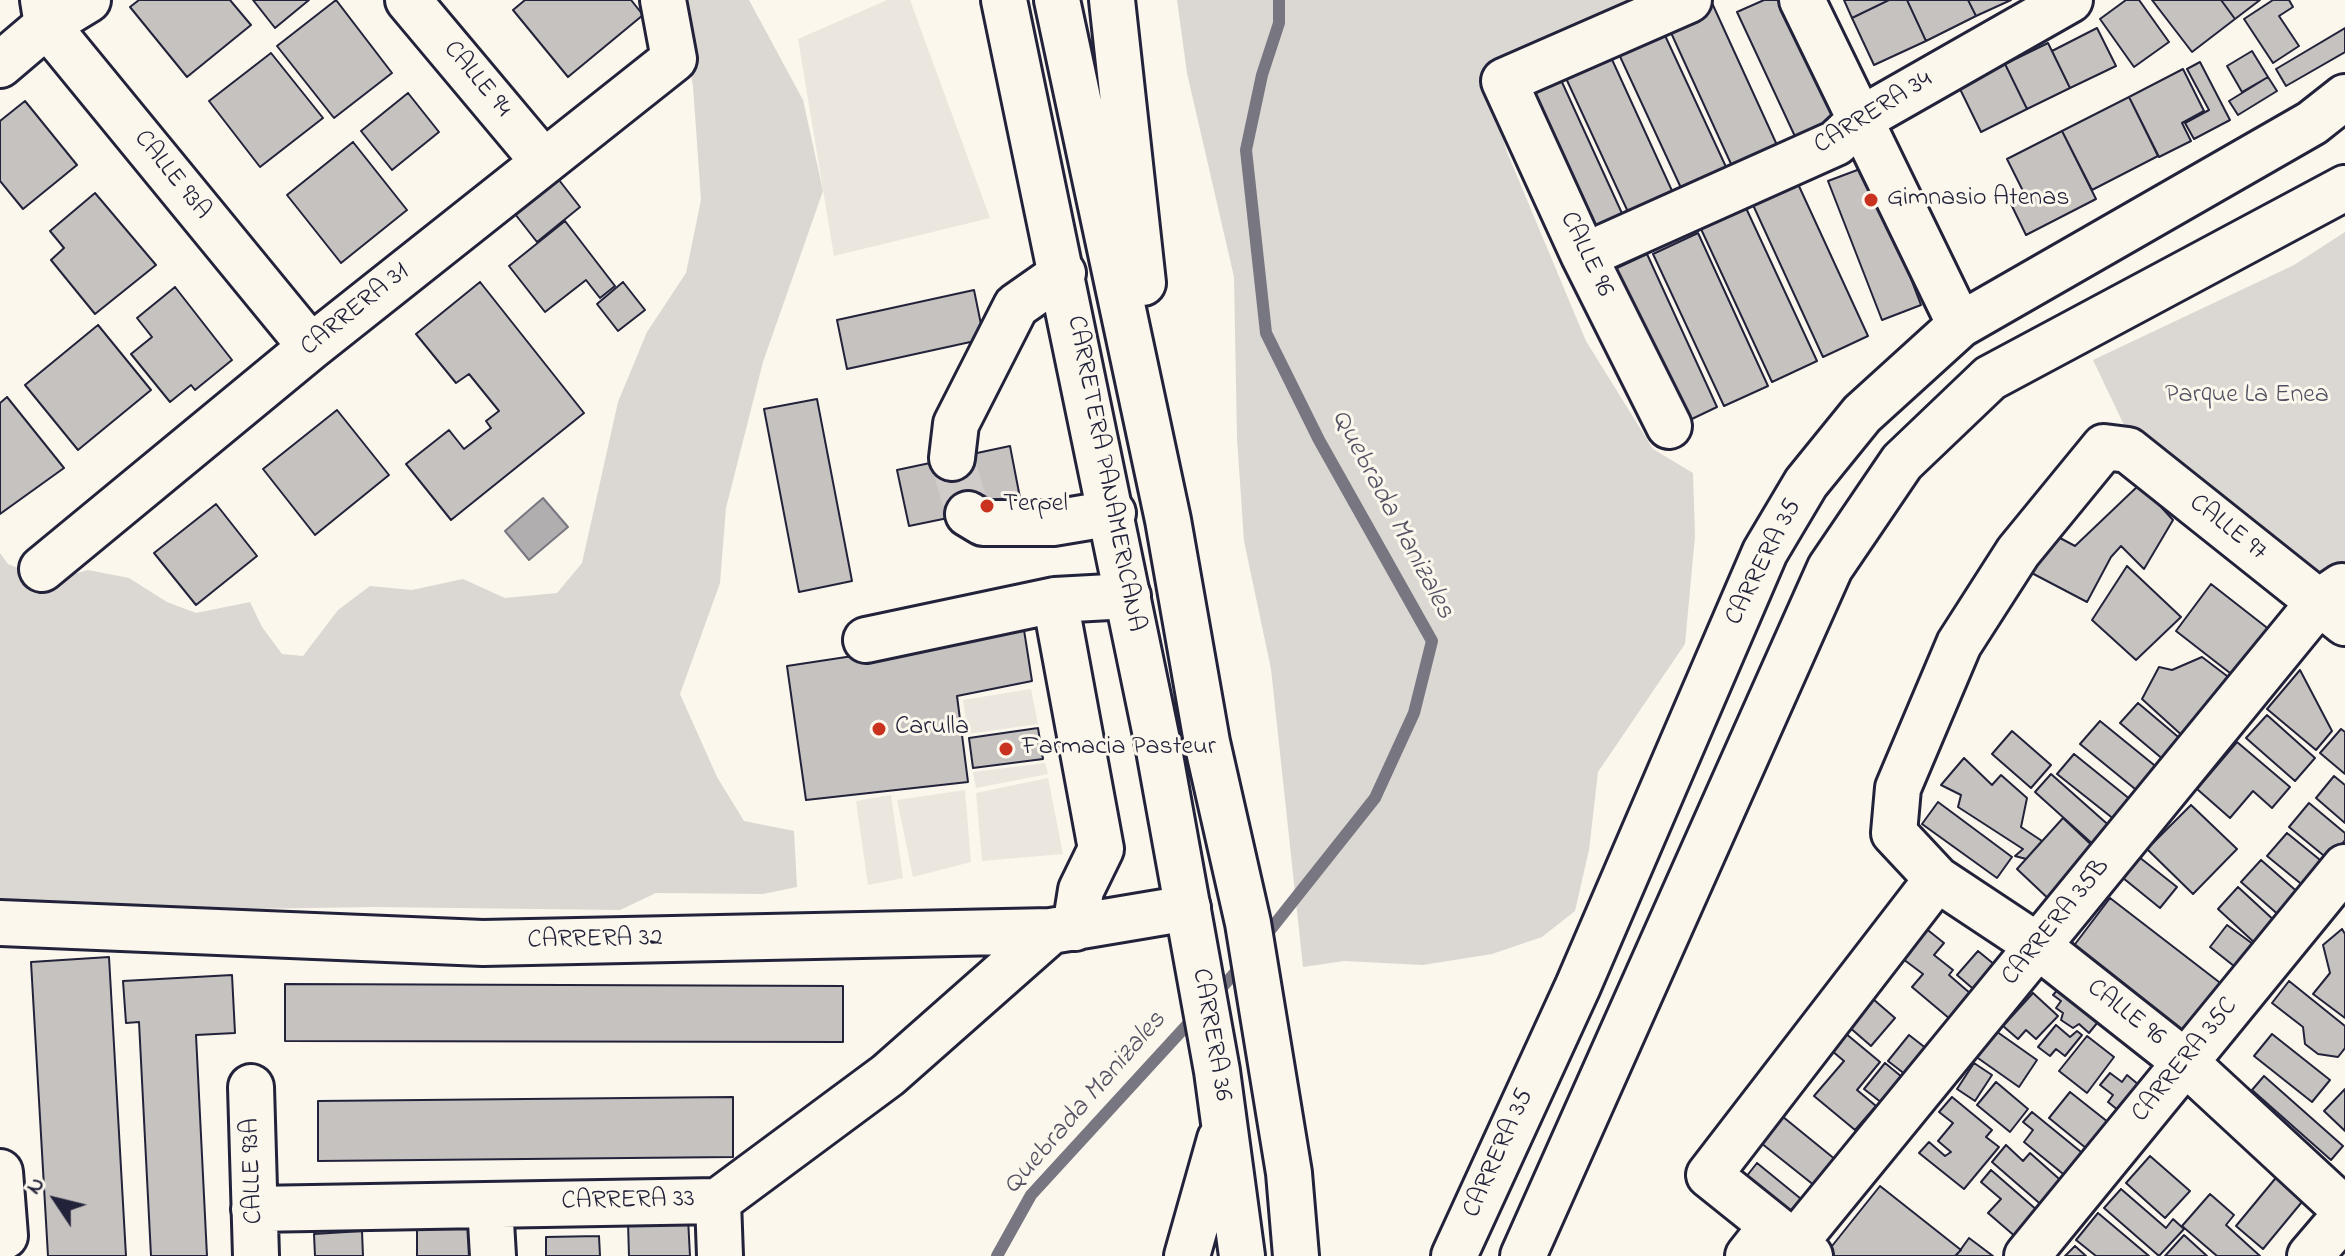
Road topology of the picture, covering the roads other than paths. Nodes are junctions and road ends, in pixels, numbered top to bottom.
1 (88, 0) edge
2 (408, 0) edge
3 (663, 0) edge
4 (985, 0) edge
5 (1004, 0) edge
6 (1057, 0) edge
7 (1112, 0) edge
8 (1689, 0) edge
9 (1802, 0) edge
10 (2070, 0) edge
11 (45, 12) edge
12 (0, 65) edge
13 (2345, 97) edge
14 (1861, 119) junction
15 (1029, 125) junction
16 (543, 161) junction
17 (2345, 188) edge
18 (1584, 256) junction
19 (1063, 273) junction
20 (1960, 325) junction
21 (311, 347) junction
22 (1669, 426) dead end
23 (952, 458) tunnel mouth
24 (1113, 513) junction
25 (968, 514) dead end
26 (1168, 520) junction
27 (42, 569) dead end
28 (1128, 596) junction
29 (1055, 600) junction
30 (2337, 603) edge
31 (866, 640) dead end
32 (1894, 833) joint
33 (2345, 867) edge
34 (1937, 879) junction
35 (0, 923) edge
36 (1192, 928) junction
37 (1063, 930) junction
38 (2038, 946) junction
39 (2185, 1062) junction
40 (251, 1087) dead end
41 (1225, 1122) junction
42 (0, 1172) edge
43 (718, 1201) junction
44 (490, 1205) junction
45 (254, 1209) junction
46 (2345, 1212) edge
47 (5, 1236) dead end
48 (1781, 1246) edge
49 (256, 1256) edge
50 (493, 1256) edge
51 (720, 1256) edge
52 (1187, 1256) edge
53 (1242, 1256) edge
54 (1296, 1256) edge
55 (1454, 1256) edge
56 (1523, 1256) edge
57 (2027, 1256) edge
58 (2310, 1256) edge

1 - 11 main road
2 - 16 main road, CALLE 94
3 - 16 main road, CARRERA 31
4 - 15 main road
5 - 15 main road, CARRETERA PANAMERICANA
6 - 26 main road, CARRETERA PANAMERICANA
7 - 26 main road
8 - 18 main road, CALLE 96
9 - 14 main road
10 - 14 main road, CARRERA 34
11 - 12 main road
11 - 21 main road, CALLE 93A
13 - 20 main road, CARRERA 35
14 - 18 main road, CARRERA 34
14 - 20 main road
15 - 19 main road, CARRETERA PANAMERICANA
16 - 21 main road, CARRERA 31
17 - 56 main road
18 - 22 main road, CALLE 96
19 - 23 main road
19 - 24 main road, CARRETERA PANAMERICANA
20 - 55 main road, CARRERA 35
21 - 27 main road, CARRERA 31
24 - 25 main road
24 - 28 main road, CARRETERA PANAMERICANA
26 - 54 main road, CARRETERA PANAMERICANA
28 - 29 main road
28 - 36 main road, CARRETERA PANAMERICANA
29 - 31 main road
29 - 37 main road
30 - 32 main road, CALLE 97
30 - 38 main road, CARRERA 35B
32 - 34 main road, CALLE 96
33 - 39 main road, CARRERA 35C
34 - 38 main road, CALLE 96
34 - 48 main road
35 - 37 main road, CARRERA 32
36 - 37 main road, CARRERA 32
36 - 41 main road, CARRERA 36
37 - 43 main road, CARRERA 33
38 - 39 main road, CALLE 96
38 - 48 main road, CARRERA 35B
39 - 46 main road, CALLE 96
39 - 57 main road, CARRERA 35C
40 - 45 main road, CALLE 93A
41 - 52 main road
41 - 53 main road
42 - 47 main road
43 - 44 main road, CARRERA 33
43 - 51 main road
44 - 45 main road, CARRERA 33
44 - 50 main road
45 - 49 main road, CALLE 93A
46 - 58 main road

